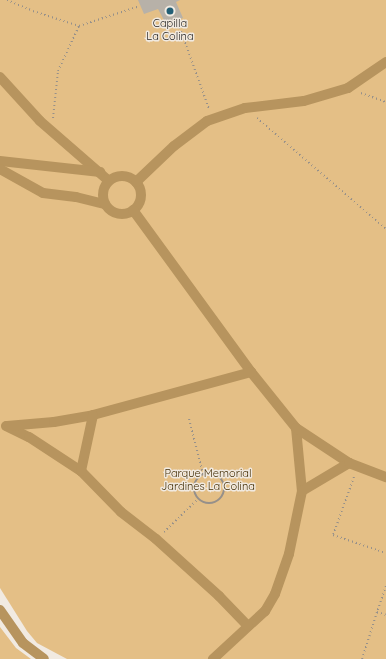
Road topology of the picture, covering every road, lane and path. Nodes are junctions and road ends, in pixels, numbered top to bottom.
1 (7, 0) edge
2 (140, 6) dead end
3 (177, 20) dead end
4 (79, 26) junction
5 (386, 62) edge
6 (0, 77) edge
7 (348, 88) junction
8 (386, 102) edge
9 (245, 108) junction
10 (213, 119) junction
11 (52, 132) junction
12 (0, 161) edge
13 (0, 169) edge
14 (100, 172) junction
15 (109, 181) junction
16 (136, 182) junction
17 (106, 204) junction
18 (134, 210) junction
19 (386, 229) edge
20 (251, 372) junction
21 (93, 415) junction
22 (189, 419) dead end
23 (3, 426) edge
24 (296, 428) junction
25 (353, 464) junction
26 (81, 471) junction
27 (203, 474) junction
28 (386, 477) edge
29 (302, 490) junction
30 (199, 499) junction
31 (156, 539) junction
32 (386, 553) edge
33 (386, 586) edge
34 (0, 610) edge
35 (377, 612) junction
36 (386, 616) edge
37 (248, 626) junction
38 (44, 659) edge
39 (213, 659) edge
40 (362, 659) edge

1 - 4 path
2 - 4 path
3 - 10 path
4 - 11 path
5 - 7 street
6 - 11 street
7 - 8 path
7 - 9 street
9 - 10 street
9 - 19 path
10 - 16 street
11 - 14 street
12 - 14 street
13 - 17 street
14 - 15 street
15 - 16 street
15 - 17 street
16 - 18 street
17 - 18 street
18 - 20 street
20 - 21 street
20 - 24 street
21 - 23 street
21 - 26 street
22 - 27 path
23 - 26 street
24 - 25 street
24 - 29 street
25 - 28 street
25 - 29 street
25 - 32 path
26 - 31 street
27 - 30 path
27 - 30 path
29 - 37 street
30 - 31 path
31 - 37 street
33 - 35 path
34 - 38 street
35 - 36 path
35 - 40 path
37 - 39 street

